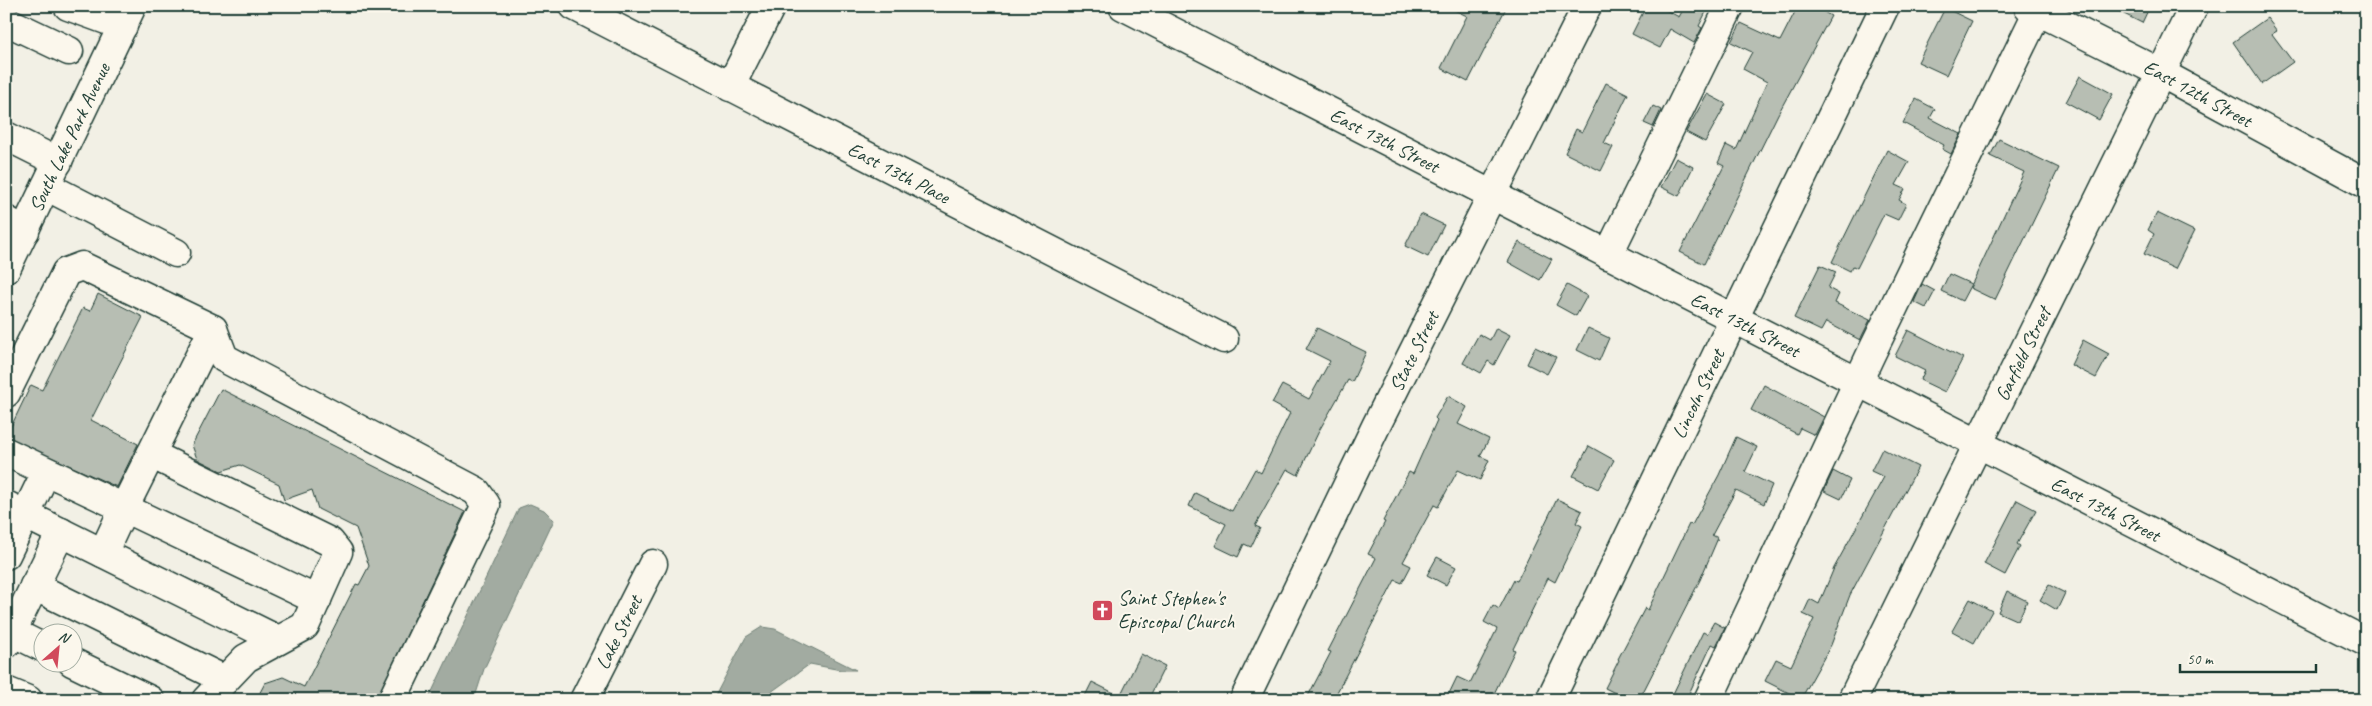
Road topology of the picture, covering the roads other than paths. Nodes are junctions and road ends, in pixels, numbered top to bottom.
1 (68, 6) edge
2 (574, 6) edge
3 (771, 6) edge
4 (1123, 6) edge
5 (1586, 6) edge
6 (1730, 6) edge
7 (1885, 6) edge
8 (2194, 6) edge
9 (2038, 9) edge
10 (127, 16) edge
11 (6, 21) edge
12 (69, 51) dead end
13 (2161, 74) junction
14 (730, 87) junction
15 (6, 136) edge
16 (58, 162) junction
17 (2366, 184) edge
18 (46, 186) junction
19 (1492, 195) junction
20 (16, 225) edge
21 (176, 254) dead end
22 (1608, 255) junction
23 (6, 269) edge
24 (1734, 319) junction
25 (213, 329) junction
26 (1224, 338) dead end
27 (1858, 382) junction
28 (6, 393) edge
29 (1977, 443) junction
30 (6, 452) edge
31 (151, 454) junction
32 (46, 472) junction
33 (124, 508) junction
34 (16, 509) edge
35 (61, 532) junction
36 (103, 553) junction
37 (6, 554) edge
38 (653, 564) dead end
39 (34, 586) junction
40 (317, 600) junction
41 (9, 638) edge
42 (278, 640) junction
43 (2366, 642) edge
44 (32, 644) edge
45 (82, 667) edge
46 (225, 680) junction
47 (6, 691) edge
48 (28, 700) edge
49 (150, 700) edge
50 (206, 700) edge
51 (392, 700) edge
52 (584, 700) edge
53 (1244, 700) edge
54 (1550, 700) edge
55 (1708, 700) edge
56 (1852, 700) edge

1 - 10 street
2 - 14 street, East 13th Place
3 - 14 street
4 - 19 street, East 13th Street
5 - 19 street, State Street
6 - 22 street
7 - 24 street, Lincoln Street
8 - 13 street, Garfield Street
9 - 13 street, East 12th Street
9 - 27 street
10 - 16 street, South Lake Park Avenue
11 - 12 street
13 - 17 street, East 12th Street
13 - 29 street, Garfield Street
14 - 26 street, East 13th Place
15 - 16 street
16 - 18 street, South Lake Park Avenue
18 - 20 street, South Lake Park Avenue
18 - 21 street
19 - 22 street, East 13th Street
19 - 53 street, State Street
20 - 23 street, South Lake Park Avenue
22 - 24 street, East 13th Street
24 - 27 street, East 13th Street
24 - 54 street, Lincoln Street
25 - 28 street
25 - 31 street
25 - 51 street
27 - 29 street, East 13th Street
27 - 55 street
29 - 43 street, East 13th Street
29 - 56 street, Garfield Street
30 - 32 street
31 - 33 street
31 - 40 street
32 - 33 street
32 - 34 street
33 - 36 street
33 - 40 street
34 - 35 street
34 - 37 street
35 - 36 street
35 - 39 street
36 - 42 street
38 - 52 street, Lake Street
39 - 41 street
39 - 46 street
40 - 42 street
41 - 44 street
42 - 46 street
45 - 49 street
46 - 50 street
47 - 48 street

